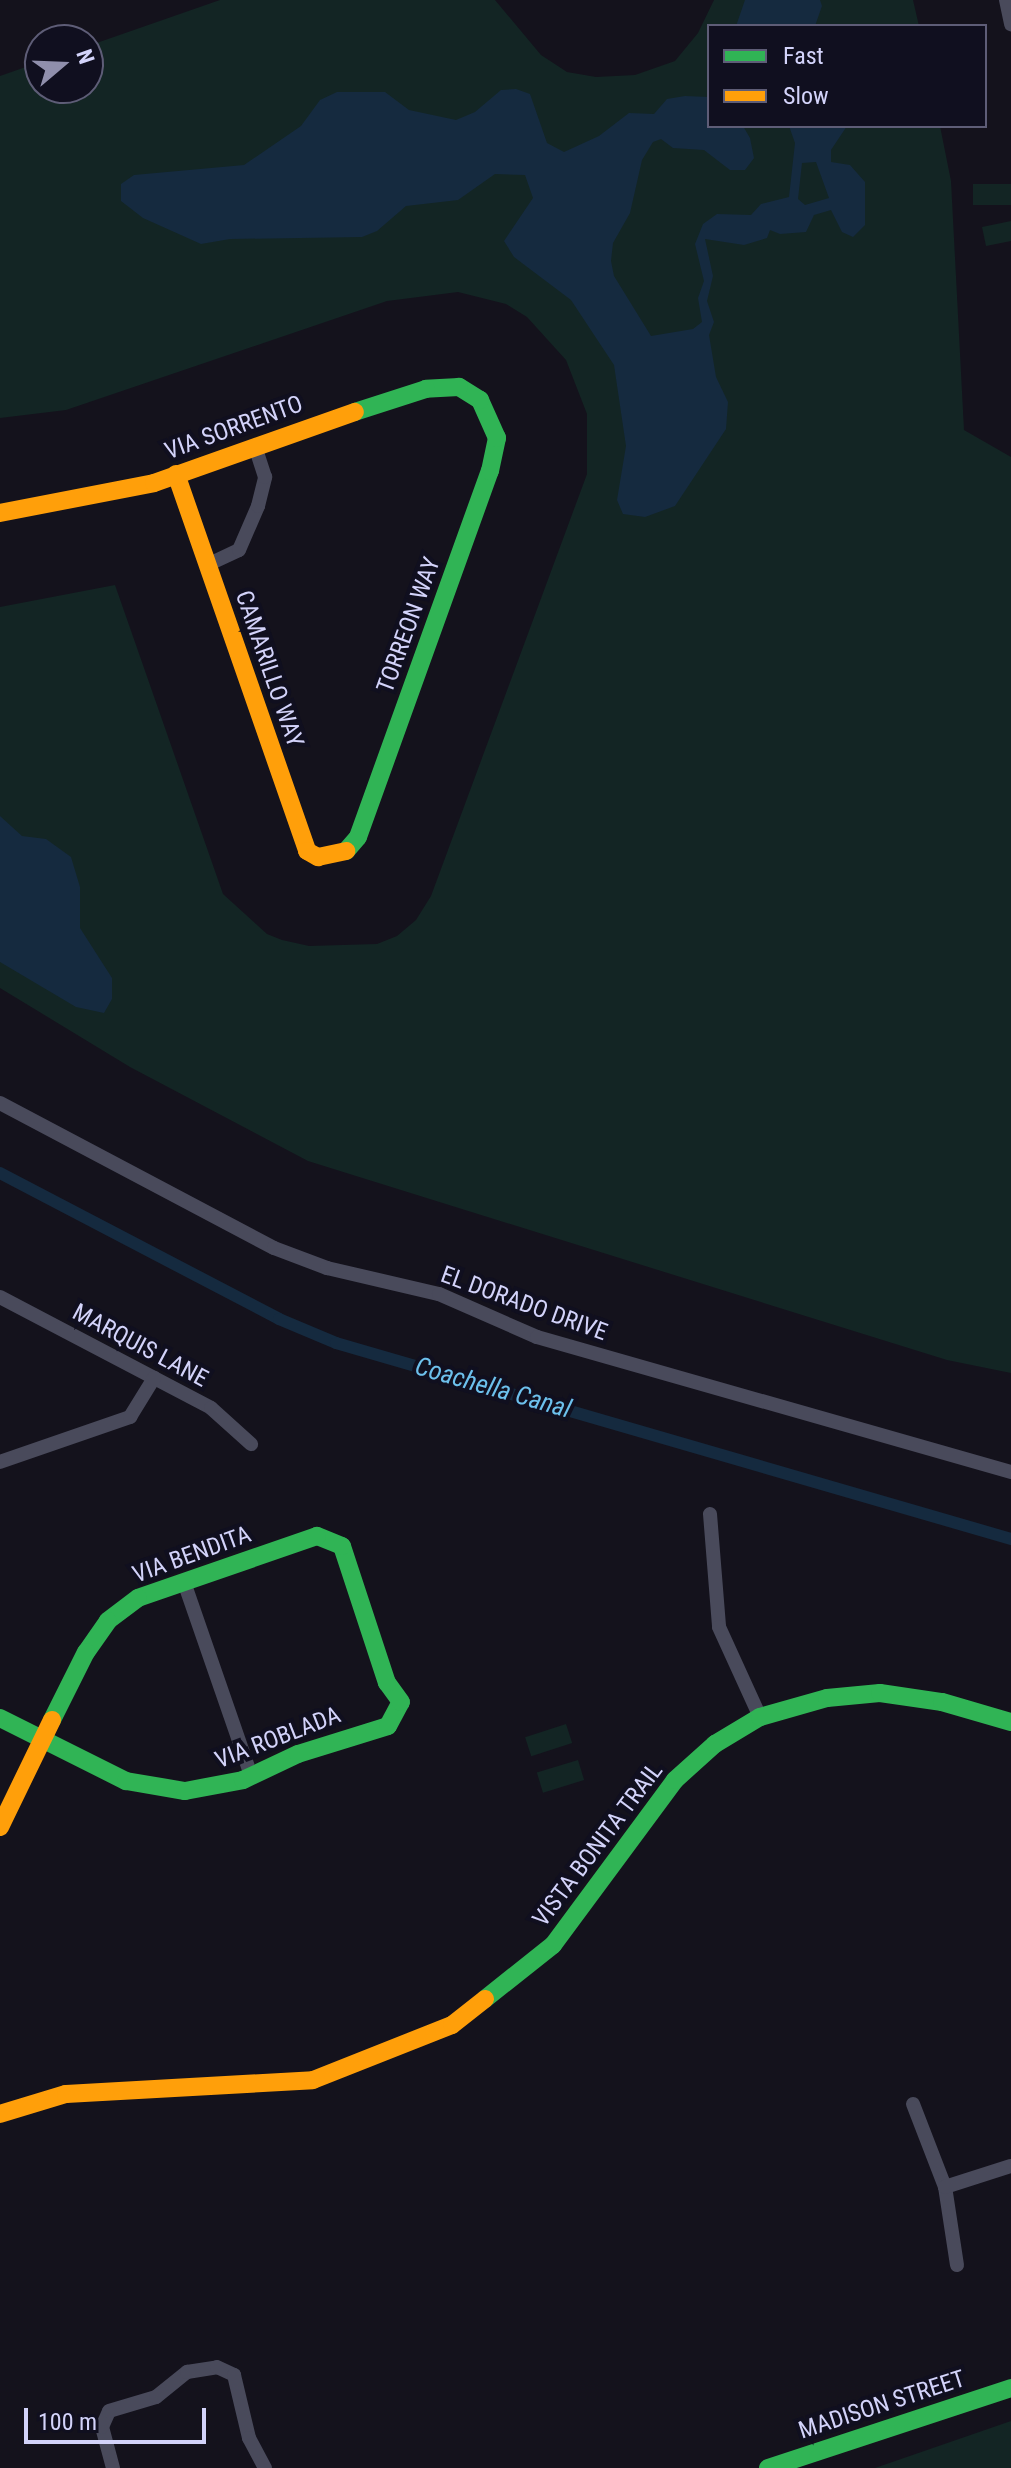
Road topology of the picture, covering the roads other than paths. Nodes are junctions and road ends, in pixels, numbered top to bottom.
1 (1006, 0) edge
2 (1011, 24) edge
3 (480, 400) joint
4 (255, 446) junction
5 (176, 474) junction
6 (0, 513) edge
7 (207, 565) junction
8 (335, 855) joint
9 (0, 1103) edge
10 (0, 1297) edge
11 (154, 1378) junction
12 (251, 1444) dead end
13 (0, 1462) edge
14 (1011, 1472) edge
15 (710, 1514) dead end
16 (184, 1582) junction
17 (760, 1717) junction
18 (0, 1718) edge
19 (394, 1722) joint
20 (1011, 1722) edge
21 (43, 1739) junction
22 (251, 1776) junction
23 (0, 1827) edge
24 (913, 2104) dead end
25 (0, 2114) edge
26 (1011, 2166) edge
27 (945, 2187) junction
28 (957, 2265) dead end
29 (1011, 2388) edge
30 (113, 2468) edge
31 (265, 2468) edge
32 (768, 2468) edge

1 - 2 street
3 - 4 street, VIA SORRENTO
3 - 8 street, TORREON WAY
4 - 5 street, VIA SORRENTO
4 - 7 street
5 - 6 street, VIA SORRENTO
5 - 7 street, CAMARILLO WAY
7 - 8 street, CAMARILLO WAY
9 - 14 street, EL DORADO DRIVE
10 - 11 street, MARQUIS LANE
11 - 12 street, MARQUIS LANE
11 - 13 street
15 - 17 street
16 - 19 street, VIA BENDITA
16 - 21 street, VIA BENDITA
16 - 22 street
17 - 20 street, VISTA BONITA TRAIL
17 - 25 street, VISTA BONITA TRAIL
18 - 21 street, VIA ROBLADA
19 - 22 street, VIA ROBLADA
21 - 22 street, VIA ROBLADA
21 - 23 street, VIA BENDITA
24 - 27 street
26 - 27 street
27 - 28 street
29 - 32 street, MADISON STREET
30 - 31 street

